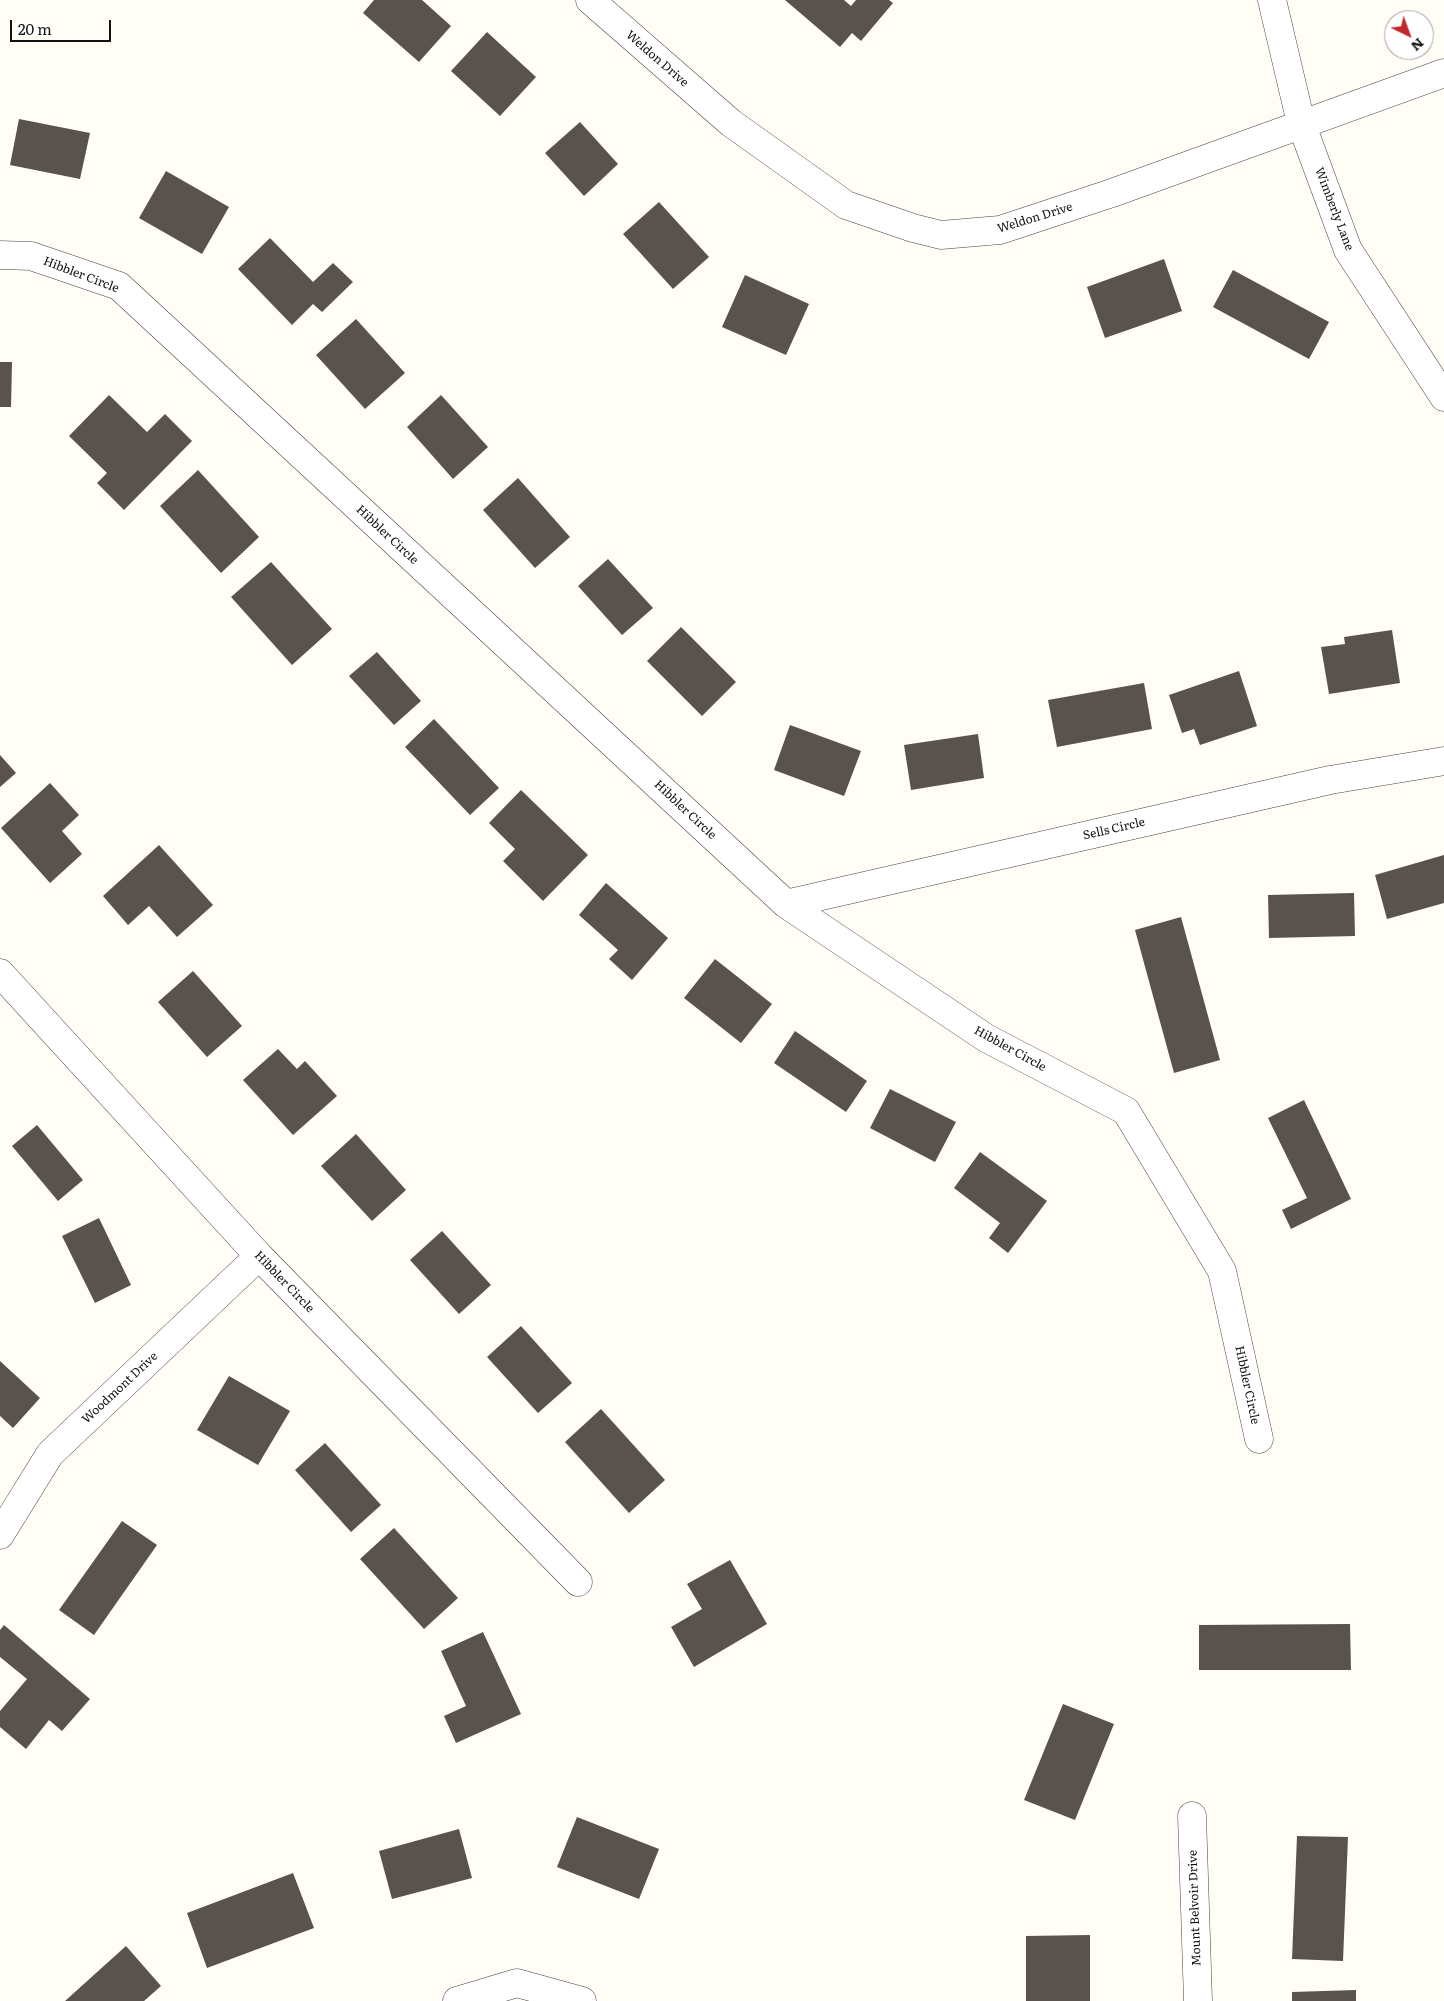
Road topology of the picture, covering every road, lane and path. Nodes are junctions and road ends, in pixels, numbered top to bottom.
1 (590, 0) edge
2 (1272, 0) edge
3 (1444, 72) edge
4 (1301, 123) junction
5 (0, 255) edge
6 (1444, 397) edge
7 (1444, 761) edge
8 (786, 904) junction
9 (0, 973) edge
10 (259, 1256) junction
11 (1259, 1439) dead end
12 (0, 1535) edge
13 (578, 1582) dead end
14 (1192, 1816) dead end
15 (457, 2001) edge
16 (582, 2001) edge
17 (1198, 2001) edge

1 - 4 street, Weldon Drive
2 - 4 street, Wimberly Lane
3 - 4 street, Weldon Drive
4 - 6 street, Wimberly Lane
5 - 8 street, Hibbler Circle
7 - 8 street, Sells Circle
8 - 11 street, Hibbler Circle
9 - 10 street, Hibbler Circle
10 - 12 street, Woodmont Drive
10 - 13 street, Hibbler Circle
14 - 17 street, Mount Belvoir Drive
15 - 16 street

